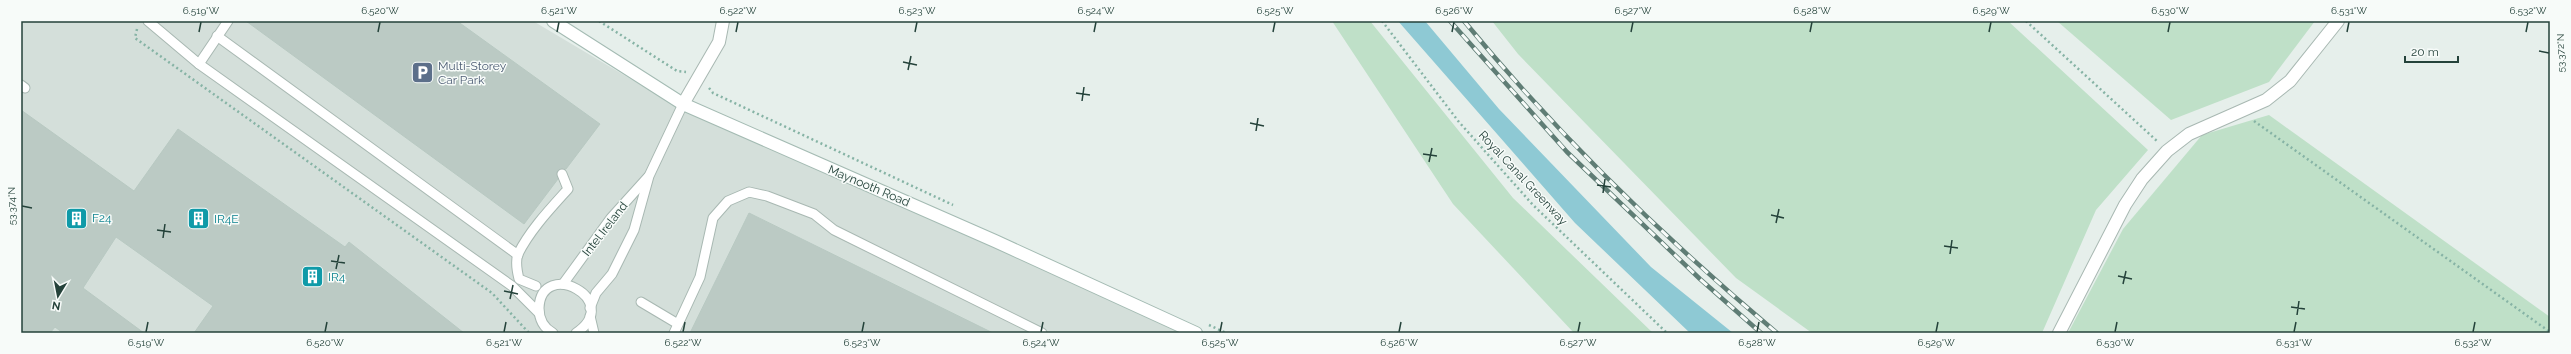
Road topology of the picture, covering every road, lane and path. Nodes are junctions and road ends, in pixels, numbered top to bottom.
1 (148, 21) edge
2 (228, 21) edge
3 (553, 21) edge
4 (599, 21) edge
5 (723, 21) edge
6 (1382, 21) edge
7 (2026, 21) edge
8 (2338, 21) edge
9 (137, 29) dead end
10 (218, 36) junction
11 (199, 64) junction
12 (699, 74) junction
13 (683, 104) junction
14 (2240, 111) junction
15 (2167, 151) junction
16 (562, 174) dead end
17 (649, 176) junction
18 (958, 207) dead end
19 (518, 255) junction
20 (558, 285) junction
21 (512, 286) junction
22 (536, 286) junction
23 (641, 302) dead end
24 (590, 312) junction
25 (539, 313) junction
26 (1205, 323) dead end
27 (678, 324) junction
28 (2550, 332) edge
29 (529, 333) edge
30 (553, 333) edge
31 (576, 333) edge
32 (594, 333) edge
33 (674, 333) edge
34 (1042, 333) edge
35 (1196, 333) edge
36 (1226, 333) edge
37 (1666, 333) edge
38 (2059, 333) edge

1 - 11 lane
2 - 10 lane
3 - 13 main road, Maynooth Road
4 - 12 path
5 - 12 main road
6 - 37 path, Royal Canal Greenway
7 - 15 path
8 - 14 main road
9 - 29 path
10 - 11 lane
10 - 19 lane
11 - 21 lane
12 - 13 main road
12 - 18 path
13 - 17 lane, Intel Ireland
13 - 35 main road, Maynooth Road
14 - 15 main road
14 - 28 path
15 - 38 main road
16 - 19 lane
17 - 20 lane, Intel Ireland
17 - 24 lane, Intel Ireland
19 - 22 lane
20 - 22 lane
20 - 24 lane
20 - 25 lane, Intel Ireland
21 - 22 lane
21 - 25 lane
23 - 27 lane
24 - 31 lane, Intel Ireland
24 - 32 lane
25 - 30 lane
26 - 36 path
27 - 33 lane
27 - 34 lane

